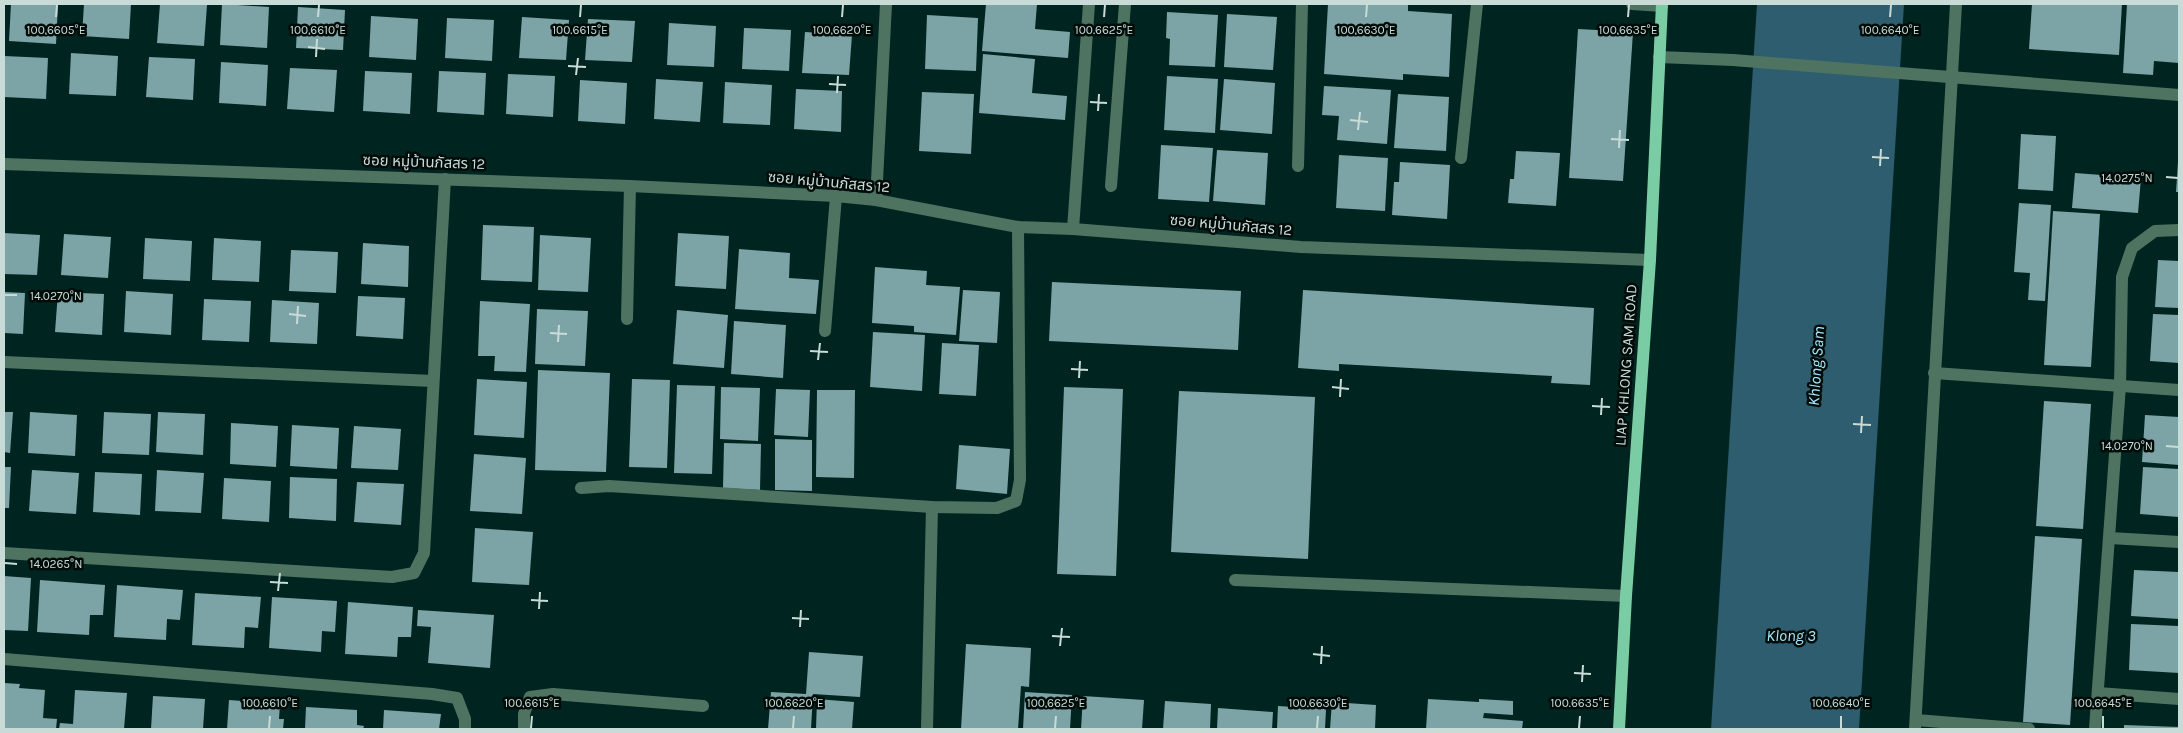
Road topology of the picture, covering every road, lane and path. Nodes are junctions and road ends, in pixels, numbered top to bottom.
1 (886, 4) edge
2 (1089, 4) edge
3 (1125, 4) edge
4 (1302, 4) edge
5 (1477, 4) edge
6 (1632, 4) edge
7 (1956, 4) edge
8 (1662, 5) edge
9 (1659, 57) junction
10 (1951, 79) junction
11 (2179, 95) edge
12 (1461, 158) dead end
13 (4, 164) edge
14 (1298, 166) dead end
15 (445, 179) junction
16 (630, 186) junction
17 (1111, 186) dead end
18 (836, 196) junction
19 (876, 200) junction
20 (1018, 227) junction
21 (1073, 229) junction
22 (2179, 230) edge
23 (1650, 260) junction
24 (627, 319) dead end
25 (825, 330) dead end
26 (4, 362) edge
27 (1934, 373) junction
28 (433, 381) junction
29 (2120, 386) junction
30 (2179, 390) edge
31 (581, 488) dead end
32 (932, 507) junction
33 (2110, 538) junction
34 (2179, 542) edge
35 (4, 553) edge
36 (1235, 580) dead end
37 (1626, 596) junction
38 (4, 659) edge
39 (2098, 693) junction
40 (2179, 699) edge
41 (703, 706) dead end
42 (1915, 724) edge
43 (465, 729) edge
44 (524, 729) edge
45 (926, 729) edge
46 (1619, 729) edge
47 (2029, 729) edge
48 (2095, 729) edge

1 - 19 street
2 - 21 street
3 - 17 street
4 - 14 street
5 - 12 street
6 - 8 street
7 - 10 street
8 - 9 main road, LIAP KHLONG SAM ROAD
9 - 10 street
9 - 23 main road, LIAP KHLONG SAM ROAD
10 - 11 street
10 - 27 street
13 - 15 street, ซอย หมู่บ้านภัสสร 12
15 - 16 street, ซอย หมู่บ้านภัสสร 12
15 - 28 street
16 - 18 street, ซอย หมู่บ้านภัสสร 12
16 - 24 street
18 - 19 street, ซอย หมู่บ้านภัสสร 12
18 - 25 street
19 - 20 street, ซอย หมู่บ้านภัสสร 12
20 - 21 street, ซอย หมู่บ้านภัสสร 12
20 - 32 street
21 - 23 street, ซอย หมู่บ้านภัสสร 12
22 - 29 street
23 - 37 main road, LIAP KHLONG SAM ROAD
26 - 28 street
27 - 29 street
27 - 42 street
28 - 35 street
29 - 30 street
29 - 33 street
31 - 32 street
32 - 45 street
33 - 34 street
33 - 39 street
36 - 37 street
37 - 46 main road, LIAP KHLONG SAM ROAD
38 - 43 street
39 - 40 street
39 - 48 street
41 - 44 street
42 - 47 street

